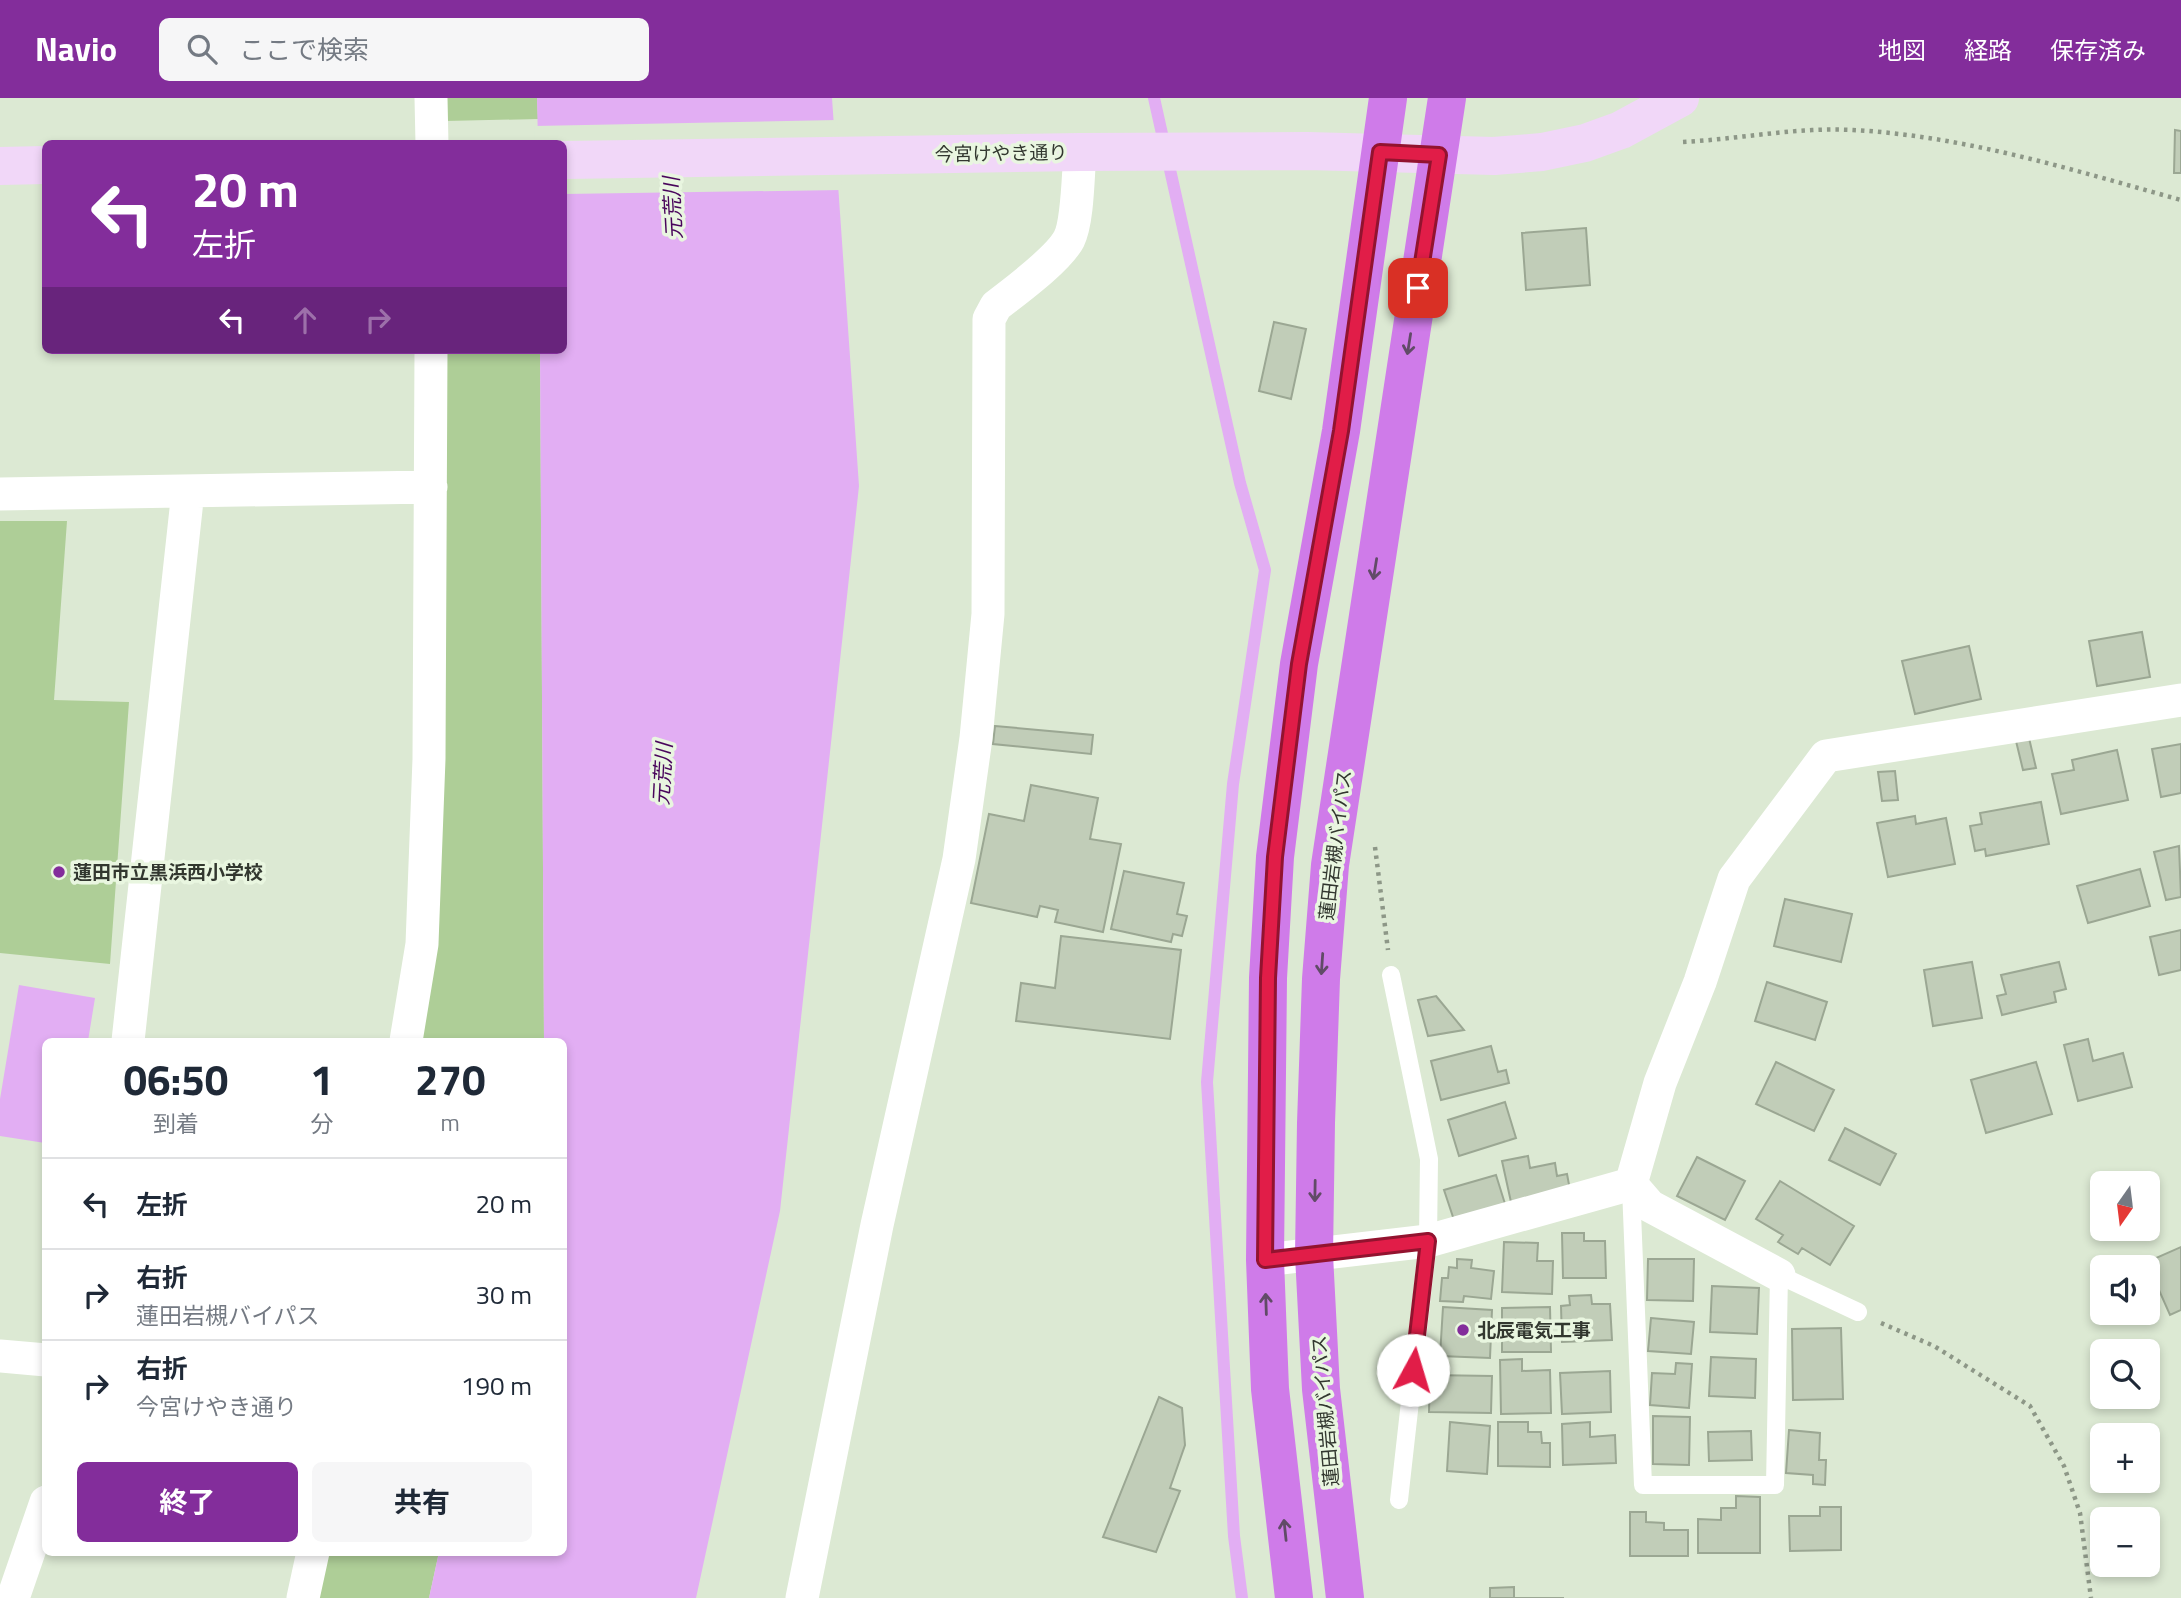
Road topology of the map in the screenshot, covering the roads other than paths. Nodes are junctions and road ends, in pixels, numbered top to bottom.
1 (431, 98) edge
2 (1388, 98) edge
3 (1447, 98) edge
4 (1680, 98) edge
5 (432, 140) edge
6 (1066, 152) junction
7 (1380, 152) junction
8 (1439, 155) junction
9 (567, 160) edge
10 (42, 165) edge
11 (0, 166) edge
12 (431, 354) edge
13 (431, 487) junction
14 (188, 491) junction
15 (0, 494) edge
16 (2181, 700) edge
17 (1391, 975) road end
18 (128, 1038) edge
19 (406, 1038) edge
20 (1630, 1184) junction
21 (1428, 1241) junction
22 (1314, 1255) junction
23 (1265, 1260) junction
24 (1779, 1275) junction
25 (1858, 1312) road end
26 (0, 1356) edge
27 (42, 1360) edge
28 (1399, 1500) dead end
29 (42, 1514) edge
30 (312, 1556) edge
31 (13, 1598) edge
32 (303, 1598) edge
33 (802, 1598) edge
34 (1294, 1598) edge
35 (1345, 1598) edge

1 - 5 street
2 - 7 highway
3 - 8 highway, 蓮田岩槻バイパス
4 - 8 street, 今宮けやき通り
6 - 7 street, 今宮けやき通り
6 - 9 street, 今宮けやき通り
6 - 33 street
7 - 8 street, 今宮けやき通り
7 - 23 highway
8 -> 22 highway, 蓮田岩槻バイパス
10 - 11 street
12 - 13 street
13 - 14 street
13 - 19 street
14 - 15 street
14 - 18 street
16 - 20 street
17 - 21 lane
20 - 21 street
20 - 24 street
20 - 24 lane
21 - 22 street
21 - 28 lane
22 - 23 street
22 - 35 highway, 蓮田岩槻バイパス
34 -> 23 highway
24 - 25 lane
26 - 27 street
29 - 31 street
30 - 32 street

